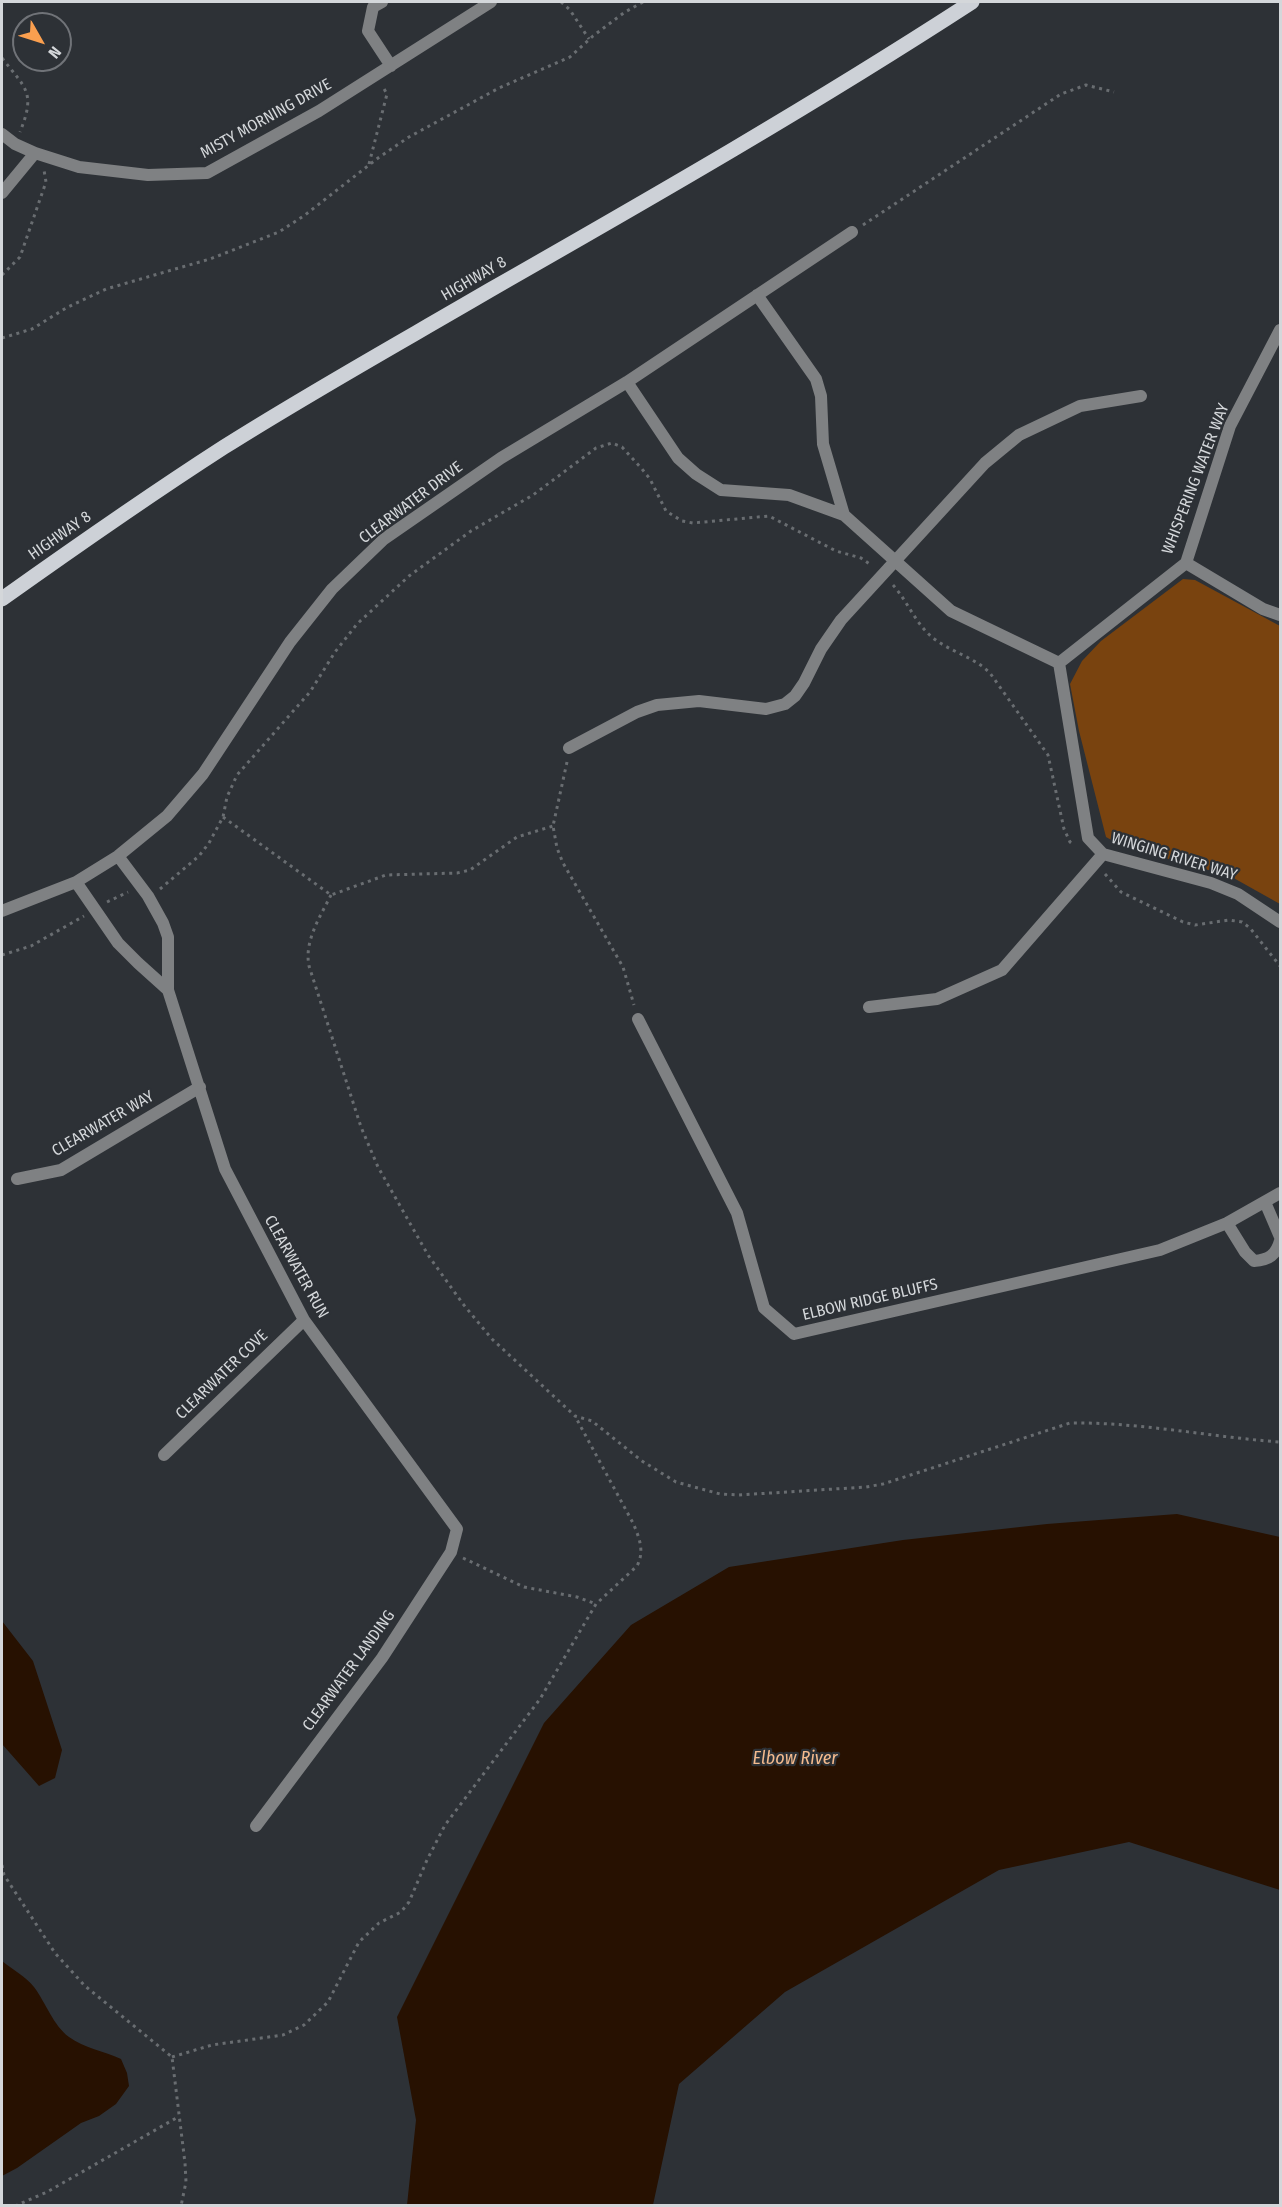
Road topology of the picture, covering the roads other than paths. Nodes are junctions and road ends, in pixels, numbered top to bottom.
1 (382, 2) edge
2 (491, 2) edge
3 (972, 2) edge
4 (391, 66) junction
5 (2, 134) edge
6 (38, 155) junction
7 (2, 193) edge
8 (852, 232) road end
9 (757, 295) junction
10 (1281, 330) edge
11 (627, 382) junction
12 (1141, 396) dead end
13 (844, 515) junction
14 (895, 560) junction
15 (1186, 563) junction
16 (2, 599) edge
17 (1281, 615) edge
18 (1059, 663) junction
19 (569, 748) road end
20 (118, 856) junction
21 (1099, 858) junction
22 (76, 882) junction
23 (2, 911) edge
24 (1281, 922) edge
25 (168, 990) junction
26 (869, 1007) dead end
27 (638, 1019) road end
28 (200, 1087) junction
29 (17, 1179) dead end
30 (1281, 1194) edge
31 (1265, 1202) junction
32 (1227, 1223) junction
33 (1281, 1239) edge
34 (304, 1320) junction
35 (164, 1455) dead end
36 (457, 1529) joint
37 (256, 1826) dead end

1 - 4 street
2 - 4 street, MISTY MORNING DRIVE
3 - 16 main road, HIGHWAY 8
4 - 6 street, MISTY MORNING DRIVE
5 - 6 street, MISTY MORNING DRIVE
6 - 7 street
8 - 9 street, CLEARWATER DRIVE
9 - 11 street, CLEARWATER DRIVE
9 - 13 street
10 - 15 street, WHISPERING WATER WAY
11 - 13 street
11 - 20 street, CLEARWATER DRIVE
12 - 14 street
13 - 14 street
14 - 18 street
14 - 19 street
15 - 17 street
15 - 18 street, WHISPERING WATER WAY
18 - 21 street, WINGING RIVER WAY
20 - 22 street, CLEARWATER DRIVE
20 - 25 street, CLEARWATER RUN
21 - 24 street, WINGING RIVER WAY
21 - 26 street
22 - 23 street, CLEARWATER DRIVE
22 - 25 street, CLEARWATER RUN
25 - 28 street, CLEARWATER RUN
27 - 32 street, ELBOW RIDGE BLUFFS
28 - 29 street, CLEARWATER WAY
28 - 34 street, CLEARWATER RUN
30 - 31 street, ELBOW RIDGE BLUFFS
31 - 32 street, ELBOW RIDGE BLUFFS
31 - 33 street
32 - 33 street
34 - 35 street, CLEARWATER COVE
34 - 36 street, CLEARWATER RUN
36 - 37 street, CLEARWATER LANDING

